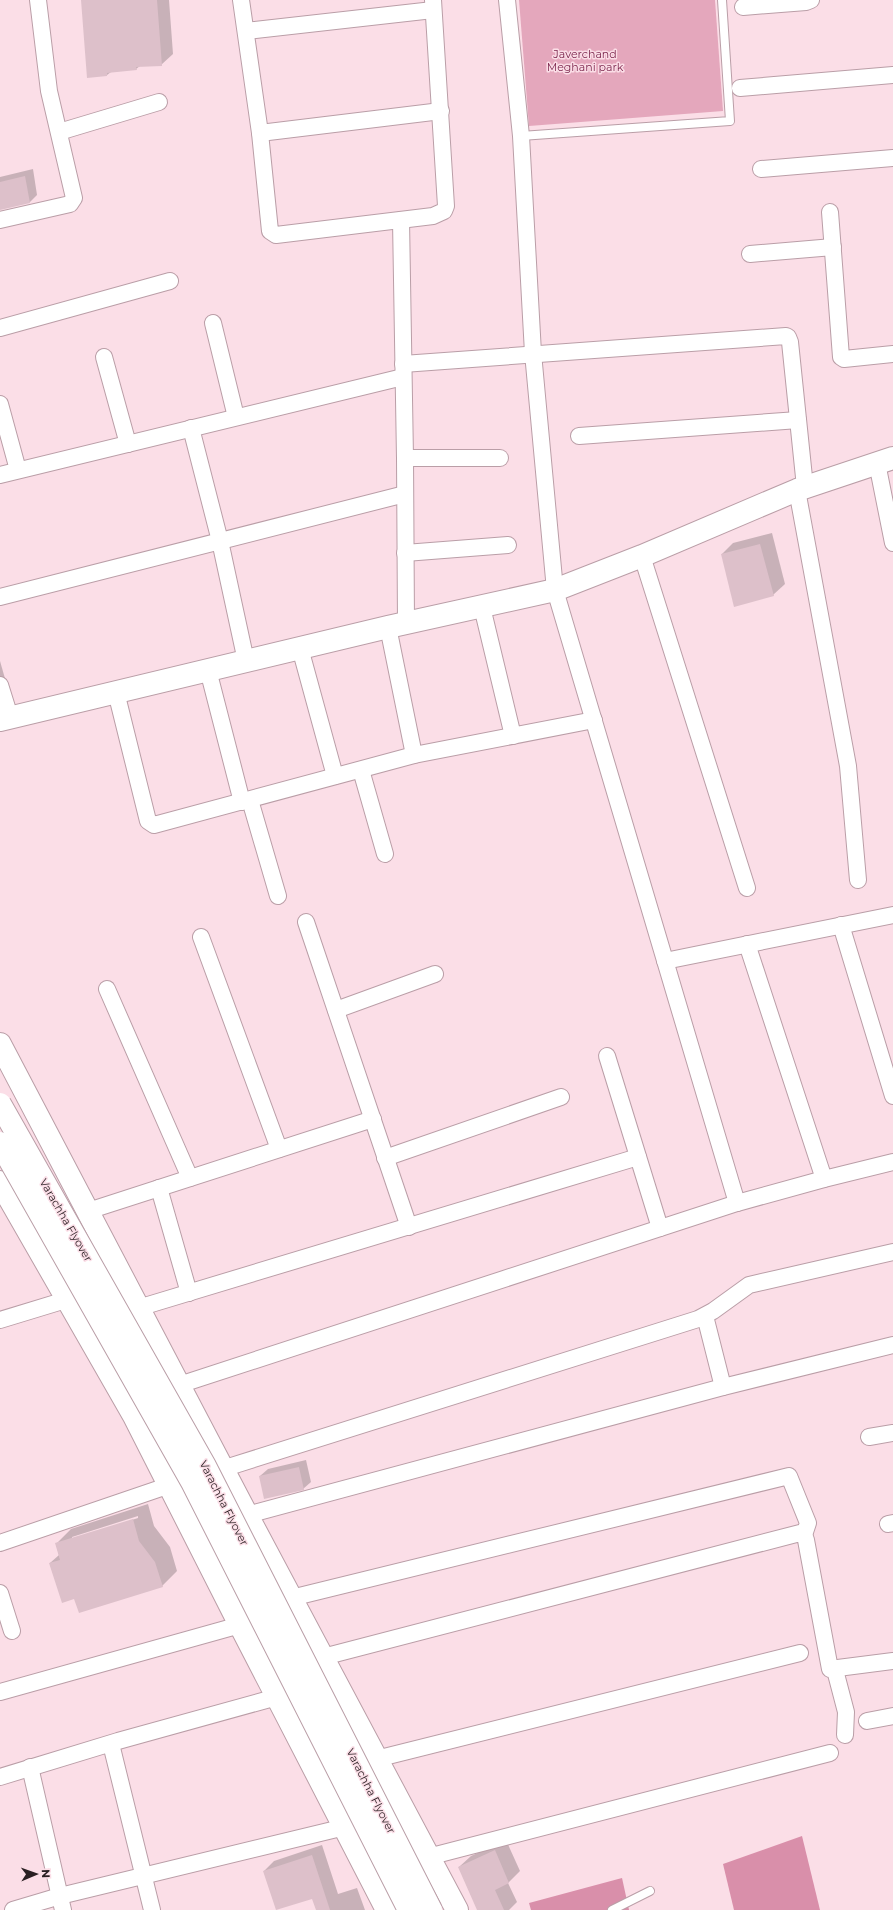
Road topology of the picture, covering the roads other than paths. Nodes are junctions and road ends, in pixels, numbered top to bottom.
1 (38, 0) edge
2 (241, 0) edge
3 (507, 0) edge
4 (722, 0) edge
5 (811, 0) edge
6 (433, 5) edge
7 (743, 7) dead end
8 (246, 31) junction
9 (893, 75) edge
10 (740, 88) dead end
11 (159, 102) dead end
12 (441, 111) junction
13 (59, 132) junction
14 (260, 133) junction
15 (521, 136) junction
16 (893, 158) edge
17 (761, 169) dead end
18 (830, 212) dead end
19 (0, 220) edge
20 (400, 220) junction
21 (833, 247) junction
22 (750, 254) dead end
23 (170, 281) dead end
24 (213, 323) dead end
25 (0, 328) edge
26 (533, 353) junction
27 (893, 354) edge
28 (104, 357) dead end
29 (403, 370) junction
30 (0, 404) edge
31 (236, 417) junction
32 (798, 420) junction
33 (191, 428) junction
34 (579, 436) dead end
35 (128, 444) junction
36 (405, 458) junction
37 (500, 458) dead end
38 (885, 461) edge
39 (18, 470) junction
40 (0, 475) edge
41 (801, 489) junction
42 (405, 494) junction
43 (220, 541) junction
44 (893, 543) edge
45 (508, 545) dead end
46 (405, 553) junction
47 (642, 556) junction
48 (555, 590) junction
49 (0, 597) edge
50 (482, 608) junction
51 (397, 625) junction
52 (300, 648) junction
53 (246, 661) junction
54 (208, 670) junction
55 (0, 684) edge
56 (116, 692) junction
57 (5, 718) edge
58 (594, 720) junction
59 (513, 736) junction
60 (414, 755) junction
61 (361, 770) junction
62 (335, 776) junction
63 (246, 801) junction
64 (385, 854) dead end
65 (858, 880) dead end
66 (747, 888) dead end
67 (278, 896) dead end
68 (893, 915) edge
69 (306, 922) dead end
70 (841, 925) junction
71 (201, 937) dead end
72 (747, 944) junction
73 (666, 961) junction
74 (435, 974) dead end
75 (107, 988) dead end
76 (336, 1010) junction
77 (0, 1044) edge
78 (607, 1056) dead end
79 (893, 1096) edge
80 (561, 1097) dead end
81 (0, 1104) edge
82 (372, 1119) junction
83 (0, 1144) edge
84 (279, 1149) junction
85 (57, 1152) junction
86 (638, 1157) junction
87 (385, 1158) junction
88 (893, 1162) edge
89 (0, 1176) edge
90 (190, 1178) junction
91 (824, 1179) junction
92 (0, 1182) edge
93 (159, 1188) junction
94 (738, 1203) junction
95 (88, 1211) junction
96 (409, 1227) junction
97 (660, 1228) junction
98 (893, 1252) edge
99 (189, 1293) junction
100 (69, 1299) junction
101 (138, 1308) junction
102 (705, 1316) junction
103 (0, 1320) edge
104 (893, 1345) edge
105 (179, 1385) junction
106 (722, 1387) junction
107 (893, 1433) edge
108 (869, 1437) dead end
109 (222, 1468) junction
110 (170, 1485) junction
111 (247, 1515) junction
112 (804, 1535) junction
113 (0, 1543) edge
114 (0, 1593) edge
115 (292, 1598) junction
116 (240, 1625) junction
117 (12, 1631) dead end
118 (800, 1652) dead end
119 (323, 1657) junction
120 (893, 1661) edge
121 (835, 1670) junction
122 (0, 1692) edge
123 (277, 1697) junction
124 (893, 1716) edge
125 (867, 1720) dead end
126 (844, 1735) dead end
127 (111, 1744) junction
128 (830, 1753) dead end
129 (376, 1759) junction
130 (30, 1768) junction
131 (0, 1777) edge
132 (346, 1827) junction
133 (428, 1857) junction
134 (143, 1876) junction
135 (650, 1891) dead end
136 (61, 1903) edge
137 (13, 1910) edge
138 (152, 1910) edge
139 (387, 1910) edge
140 (410, 1910) edge
141 (431, 1910) edge
142 (457, 1910) edge
143 (612, 1910) edge

1 - 13 street
2 - 8 street
3 - 15 street
4 - 15 lane
5 - 7 street
6 - 8 street
6 - 12 street
8 - 14 street
9 - 10 street
11 - 13 street
12 - 14 street
12 - 20 street
13 - 19 street
14 - 20 street
15 - 26 street
16 - 17 street
18 - 21 street
20 - 29 street
21 - 22 street
21 - 27 street
23 - 25 street
24 - 31 street
26 - 29 street
26 - 32 street
26 - 48 street
28 - 35 street
29 - 31 street
29 - 36 street
30 - 39 street
31 - 33 street
32 - 34 street
32 - 41 street
33 - 35 street
33 - 43 street
35 - 39 street
36 - 37 street
36 - 42 street
38 - 41 street
38 - 44 street
39 - 40 street
41 - 47 street
41 - 65 street
42 - 43 street
42 - 46 street
43 - 49 street
43 - 53 street
45 - 46 street
46 - 51 street
47 - 48 street
47 - 66 street
48 - 50 street
48 - 58 street
50 - 51 street
50 - 59 street
51 - 52 street
51 - 60 street
52 - 53 street
52 - 62 street
53 - 54 street
54 - 56 street
54 - 63 street
55 - 57 street
56 - 57 street
56 - 63 street
58 - 59 street
58 - 73 street
59 - 60 street
60 - 61 street
61 - 62 street
61 - 64 street
62 - 63 street
63 - 67 street
68 - 70 street
69 - 76 street
70 - 72 street
70 - 79 street
71 - 84 street
72 - 73 street
72 - 91 street
73 - 94 street
74 - 76 street
75 - 90 street
76 - 82 street
77 - 85 street
78 - 86 street
80 - 87 street
81 - 141 street, Varachha Flyover, bridge
82 - 84 street
82 - 87 street
83 - 140 street, Varachha Flyover, bridge
84 - 90 street
85 - 89 street
85 - 95 street
86 - 96 street
86 - 97 street
87 - 96 street
88 - 91 street
90 - 93 street
91 - 94 street
92 - 100 street
93 - 95 street
93 - 99 street
94 - 97 street
95 - 101 street
96 - 99 street
97 - 105 street
98 - 102 street
99 - 101 street
100 - 103 street
100 - 110 street
101 - 105 street
102 - 106 street
102 - 109 street
104 - 106 street
105 - 109 street
106 - 111 street
107 - 108 street
109 - 111 street
110 - 113 street
110 - 116 street
111 - 115 street
112 - 115 street
112 - 119 street
112 - 121 street
114 - 117 street
115 - 116 street
115 - 119 street
116 - 122 street
116 - 123 street
118 - 129 street
119 - 129 street
120 - 121 street
121 - 126 street
123 - 127 street
123 - 132 street
124 - 125 street
127 - 130 street
127 - 134 street
128 - 133 street
129 - 133 street
130 - 131 street
130 - 136 street
132 - 134 street
132 - 139 street
133 - 142 street
134 - 136 street
134 - 138 street
135 - 143 lane
136 - 137 street

